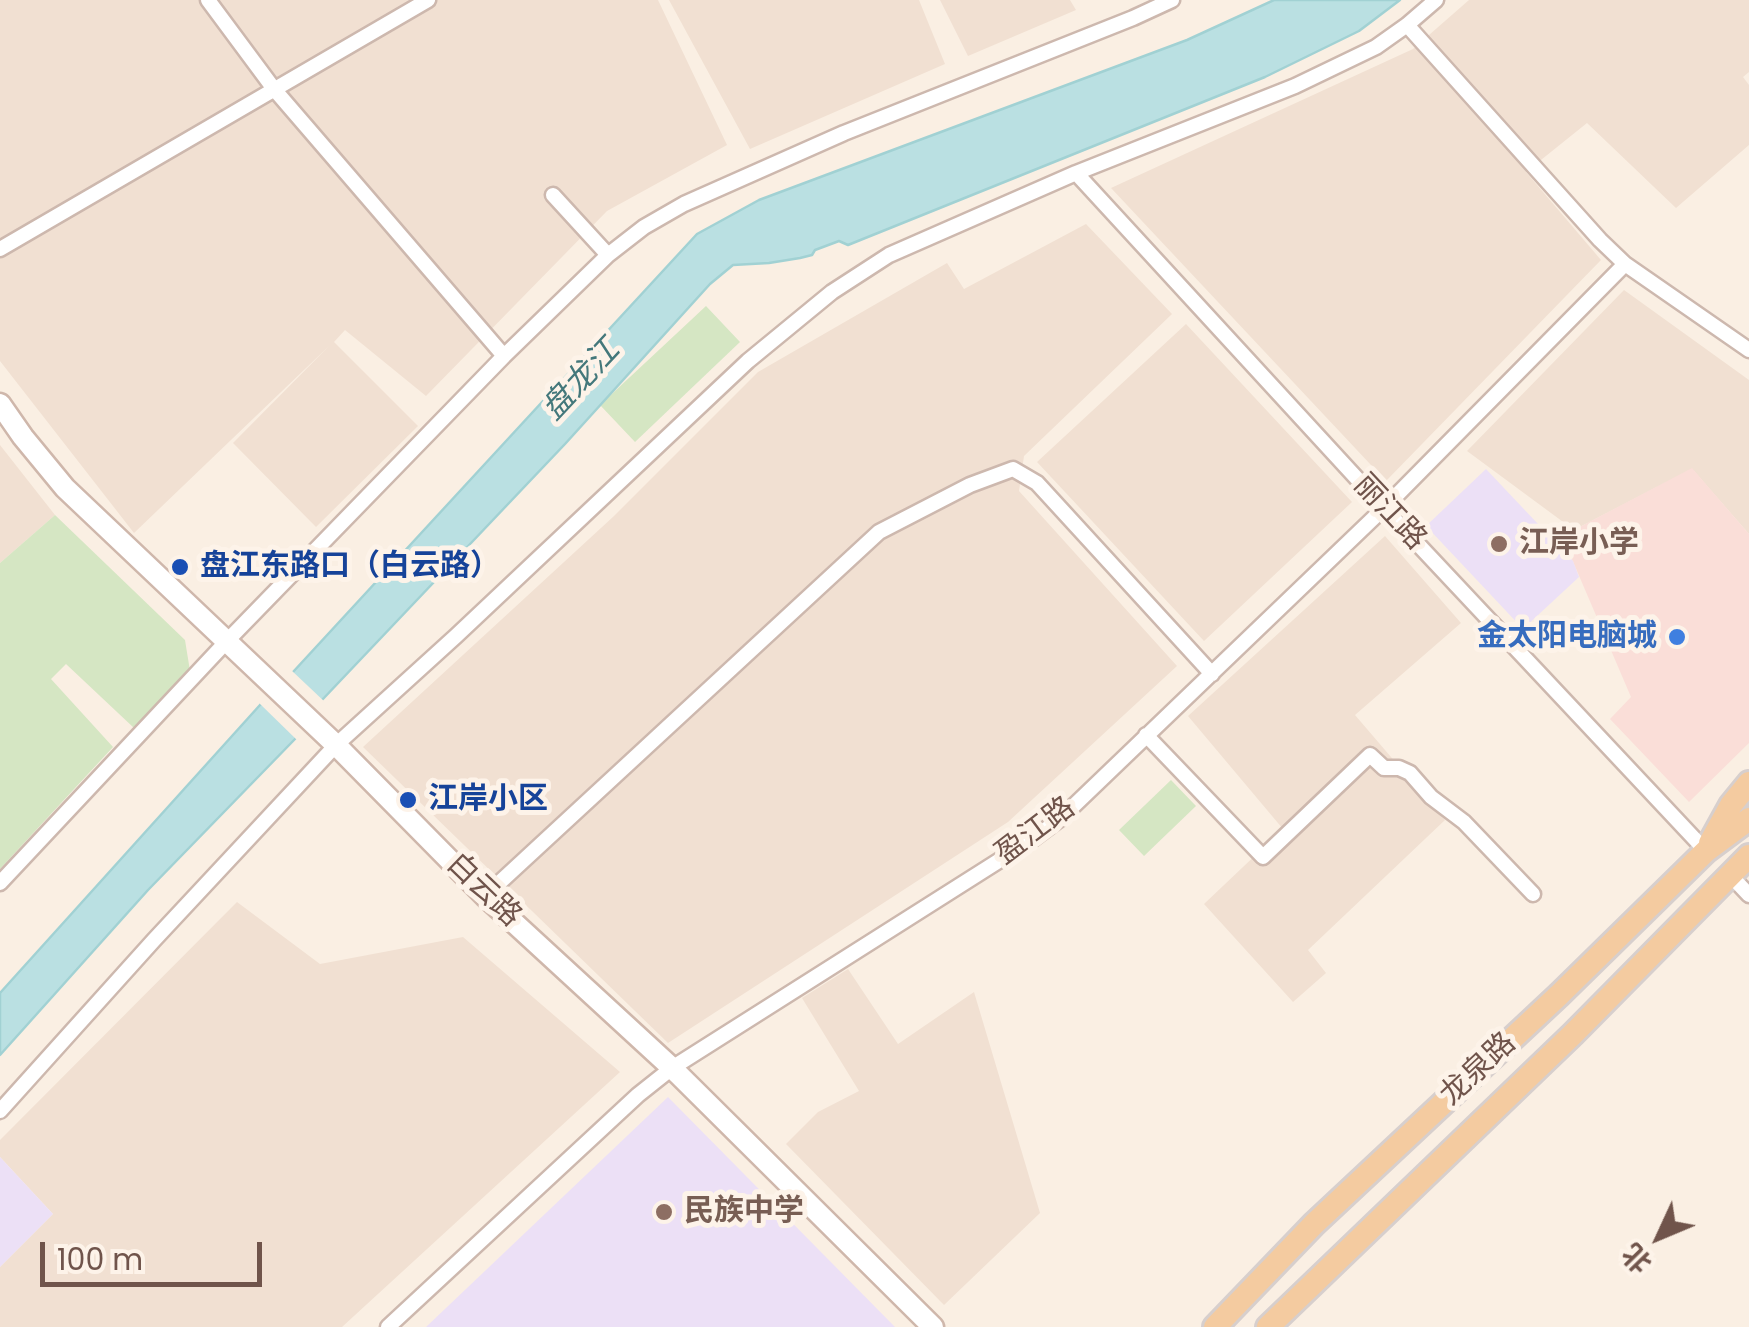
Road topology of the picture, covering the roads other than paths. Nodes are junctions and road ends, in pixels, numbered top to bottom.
1 (208, 0) edge
2 (428, 0) edge
3 (1172, 0) edge
4 (1436, 0) edge
5 (1407, 25) junction
6 (274, 88) junction
7 (1076, 173) junction
8 (553, 195) dead end
9 (0, 249) edge
10 (608, 256) junction
11 (1624, 264) junction
12 (1749, 350) edge
13 (504, 356) junction
14 (0, 404) edge
15 (1384, 508) junction
16 (227, 641) junction
17 (1212, 674) junction
18 (1146, 735) junction
19 (336, 746) junction
20 (1749, 783) edge
21 (1749, 800) edge
22 (1749, 819) edge
23 (1706, 850) junction
24 (1749, 856) edge
25 (1732, 876) junction
26 (0, 882) edge
27 (1533, 894) dead end
28 (1749, 895) edge
29 (486, 896) junction
30 (672, 1068) junction
31 (0, 1111) edge
32 (388, 1327) edge
33 (933, 1327) edge
34 (1215, 1327) edge
35 (1268, 1327) edge

1 - 6 street
2 - 6 street
3 - 10 street
4 - 5 street
5 - 7 street
5 - 11 street
6 - 9 street
6 - 13 street
7 - 15 street, 丽江路
7 - 19 street
8 - 10 street
10 - 13 street
11 - 12 street
11 - 15 street, 盈江路
13 - 16 street
14 - 16 main road, 白云路
15 - 17 street, 盈江路
15 - 23 street, 丽江路
16 - 19 main road, 白云路
16 - 26 street
17 - 18 street, 盈江路
17 - 29 street
18 - 27 street
18 - 30 street, 盈江路
19 - 29 main road, 白云路
19 - 31 street
20 - 23 main road
21 - 23 main road
22 - 23 main road, 龙泉路
23 - 34 main road, 龙泉路
24 - 25 main road, 龙泉路
25 - 28 street
25 - 35 main road, 龙泉路
29 - 30 main road, 白云路
30 - 32 street, 盈江路
30 - 33 main road, 白云路

